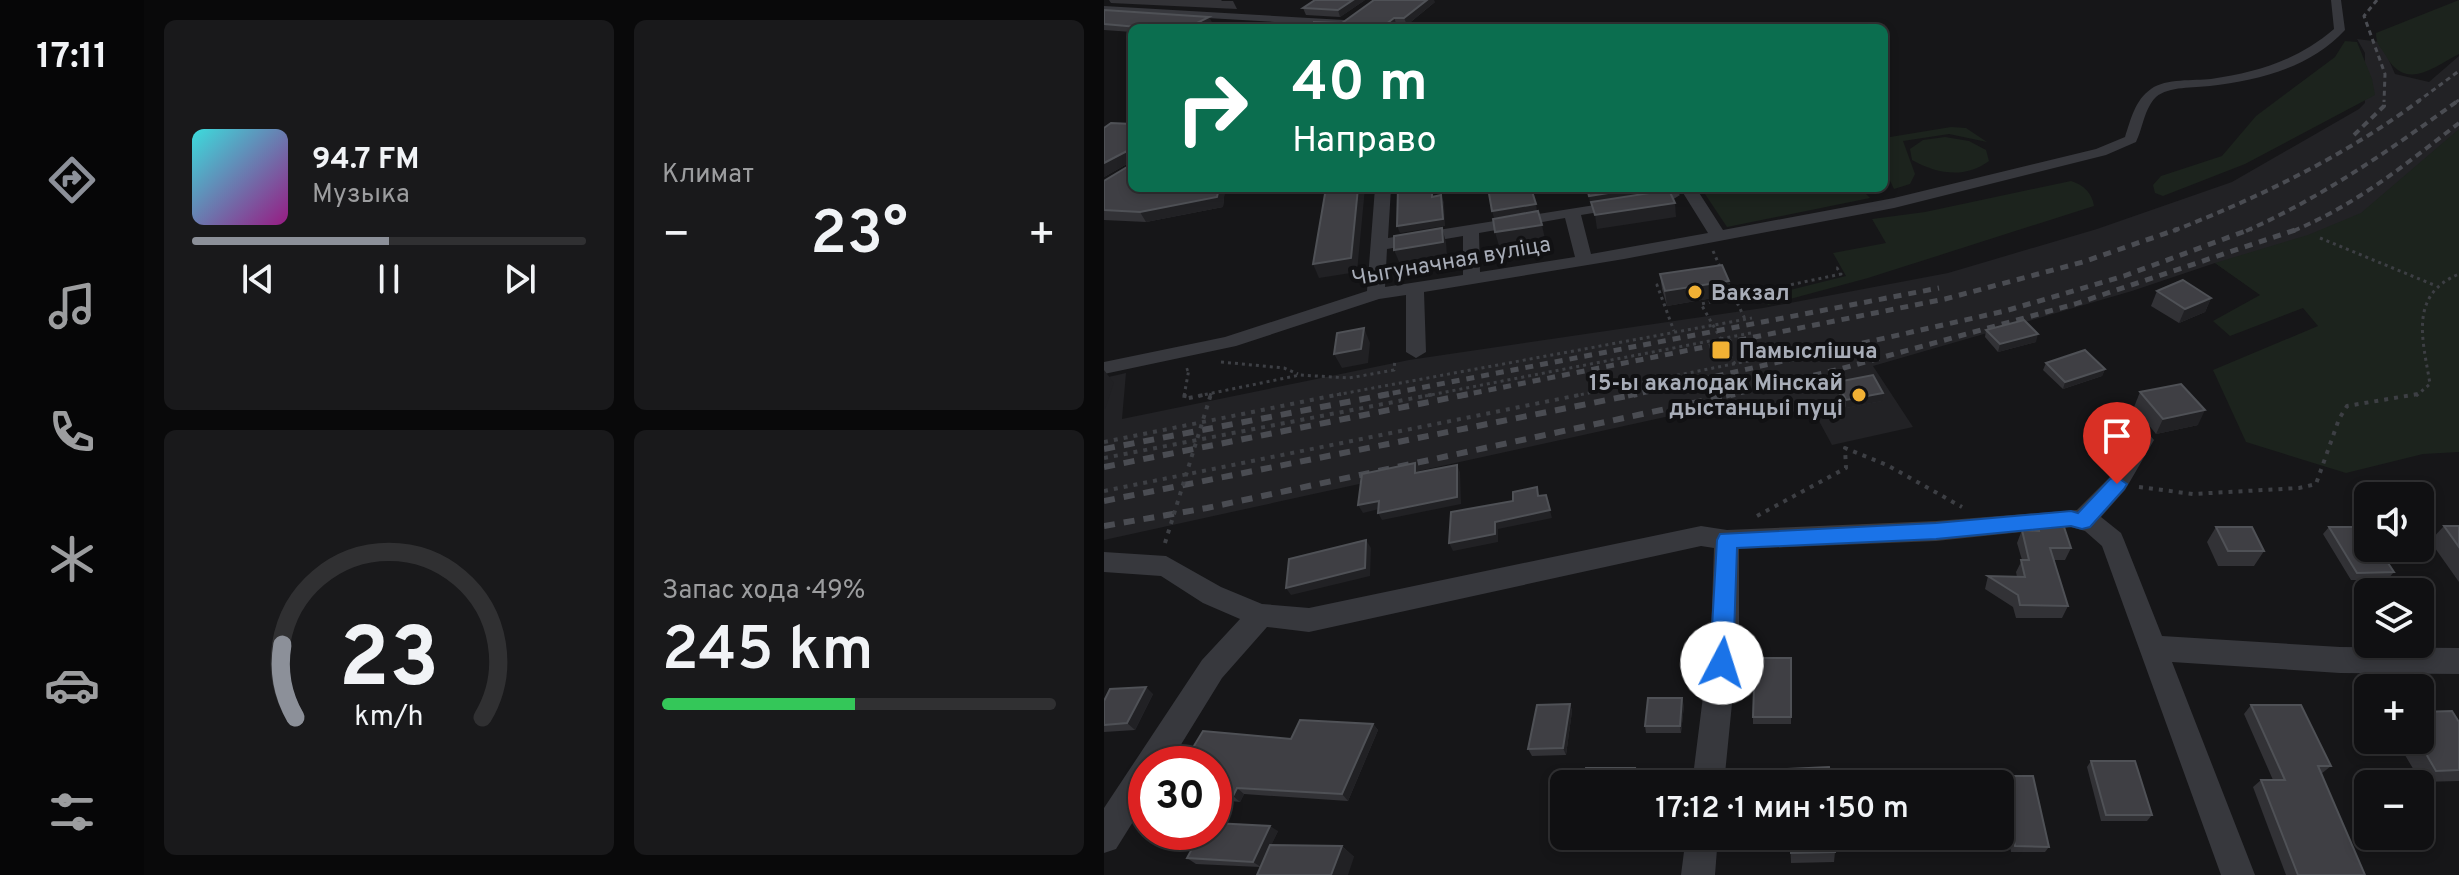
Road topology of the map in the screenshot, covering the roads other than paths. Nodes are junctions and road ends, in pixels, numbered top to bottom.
1 (1148, 0) edge
2 (2336, 0) edge
3 (1104, 9) edge
4 (1132, 10) junction
5 (1355, 15) edge
6 (1104, 24) edge
7 (1314, 24) edge
8 (1343, 24) edge
9 (1383, 192) edge
10 (1680, 192) edge
11 (1637, 194) edge
12 (1572, 212) junction
13 (1470, 230) junction
14 (1712, 237) junction
15 (1379, 245) junction
16 (1584, 260) junction
17 (1471, 280) junction
18 (1415, 289) junction
19 (1376, 294) junction
20 (1416, 352) dead end
21 (1104, 368) edge
22 (2119, 413) dead end
23 (2082, 521) junction
24 (1727, 540) junction
25 (1104, 562) edge
26 (1261, 615) junction
27 (2151, 648) junction
28 (2459, 661) edge
29 (1163, 746) edge
30 (1710, 770) edge
31 (1128, 800) edge
32 (1104, 837) edge
33 (1701, 850) edge
34 (1698, 875) edge
35 (2238, 875) edge

1 - 4 street
2 - 14 street, Чыгуначная вуліца
3 - 4 street
4 - 6 street
4 - 7 street
5 - 8 street
9 - 15 street
10 - 11 street
10 - 14 street
11 - 12 street
12 - 13 street
12 - 16 street
13 - 15 street
13 - 17 street
14 - 16 street, Чыгуначная вуліца
15 - 19 street
16 - 17 street, Чыгуначная вуліца
17 - 18 street, Чыгуначная вуліца
18 - 19 street, Чыгуначная вуліца
18 - 20 street
19 - 21 street, Чыгуначная вуліца
22 - 23 street
23 - 24 street
23 - 27 street
24 - 26 street
24 - 30 street
25 - 26 street
26 - 29 street
27 - 28 street
27 - 35 street
31 - 32 street
33 - 34 street

